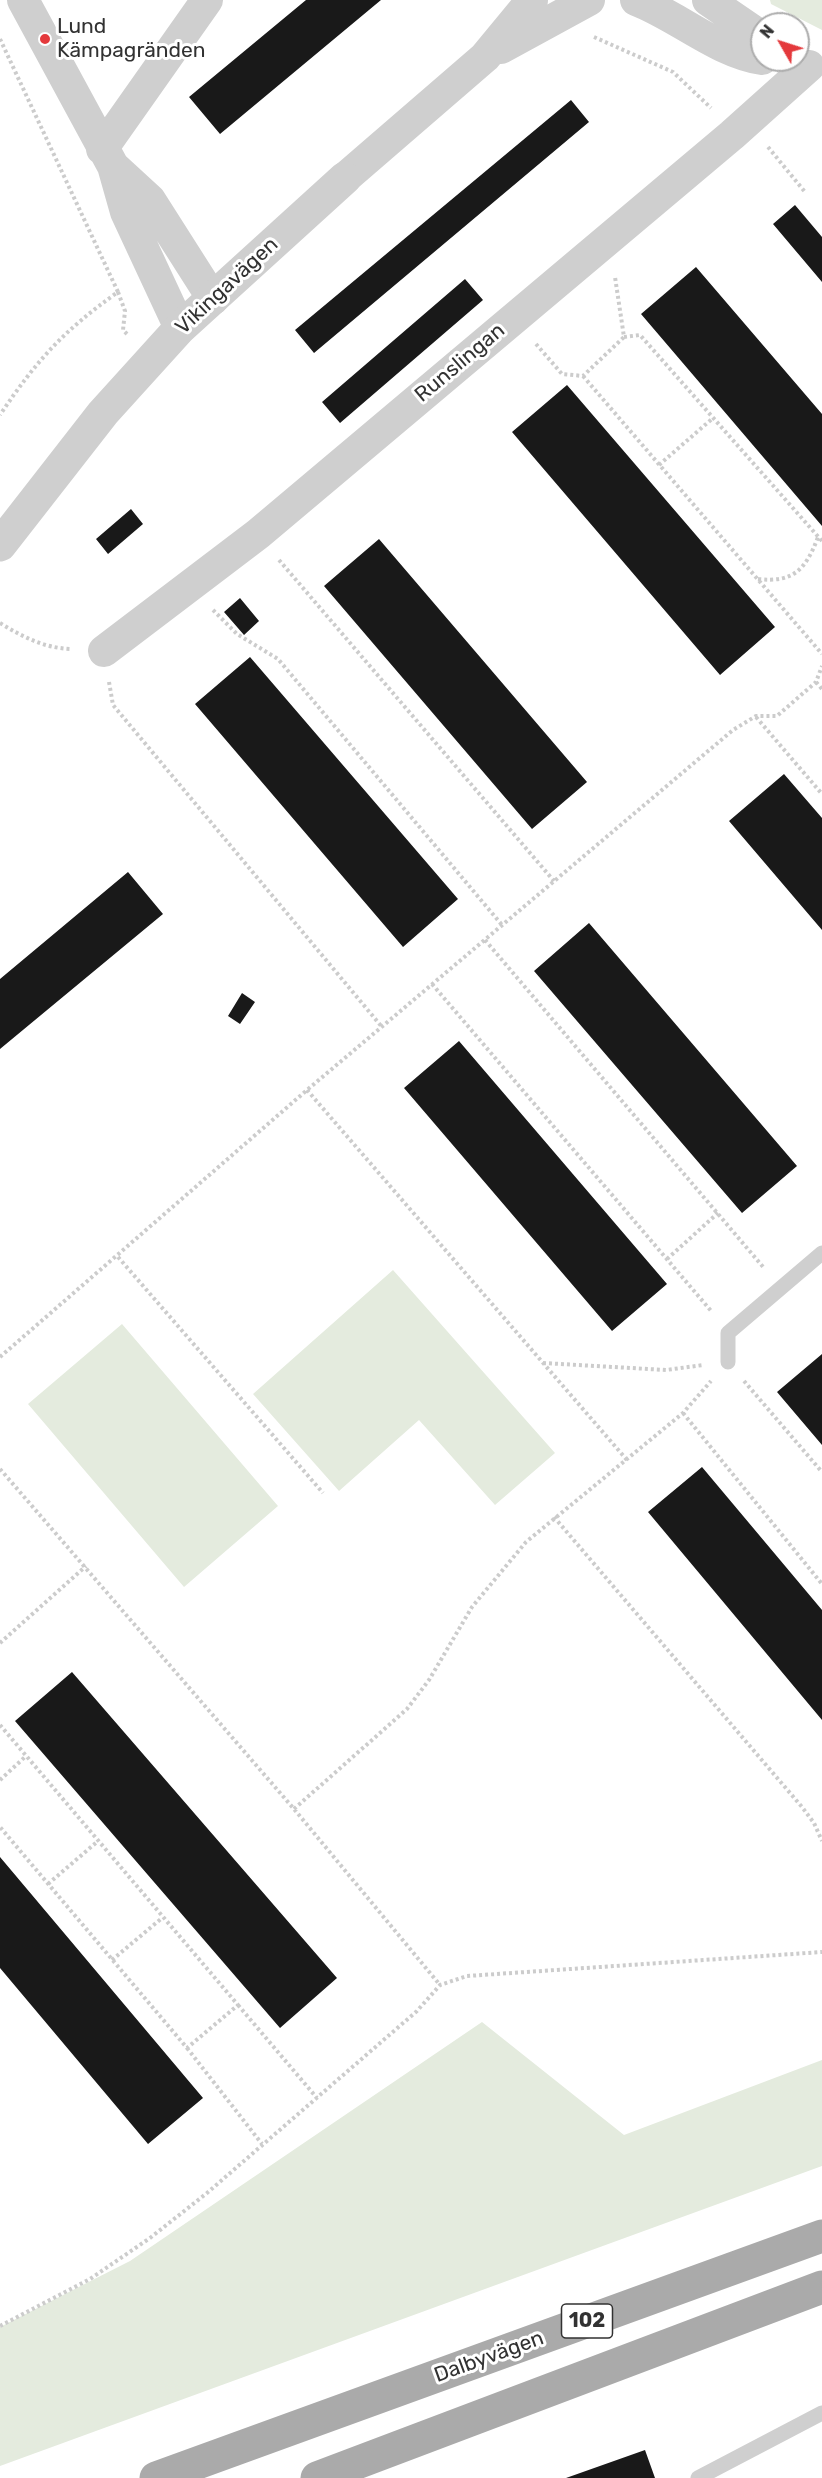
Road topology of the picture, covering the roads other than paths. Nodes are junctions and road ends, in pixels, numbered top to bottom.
1 (23, 0) edge
2 (207, 0) edge
3 (532, 0) edge
4 (636, 0) edge
5 (708, 0) edge
6 (575, 7) edge
7 (750, 29) edge
8 (750, 56) edge
9 (485, 57) junction
10 (802, 72) edge
11 (108, 158) junction
12 (345, 178) joint
13 (213, 299) junction
14 (180, 328) junction
15 (0, 545) edge
16 (104, 651) road end
17 (822, 1253) edge
18 (728, 1362) road end
19 (822, 2235) edge
20 (822, 2286) edge
21 (822, 2413) edge
22 (156, 2478) edge
23 (317, 2478) edge
24 (698, 2478) edge

1 - 11 street
2 - 11 street
3 - 9 street, Vikingavägen
4 - 8 street
5 - 7 street
6 - 9 street, Vikingavägen
9 - 12 street, Vikingavägen
10 - 16 street, Runslingan
11 - 13 street
11 - 14 street
12 - 13 street, Vikingavägen
13 - 14 street, Vikingavägen
14 - 15 street, Vikingavägen
17 - 18 lane
19 - 22 main road, Dalbyvägen / 102
20 - 23 main road, 102
21 - 24 lane

